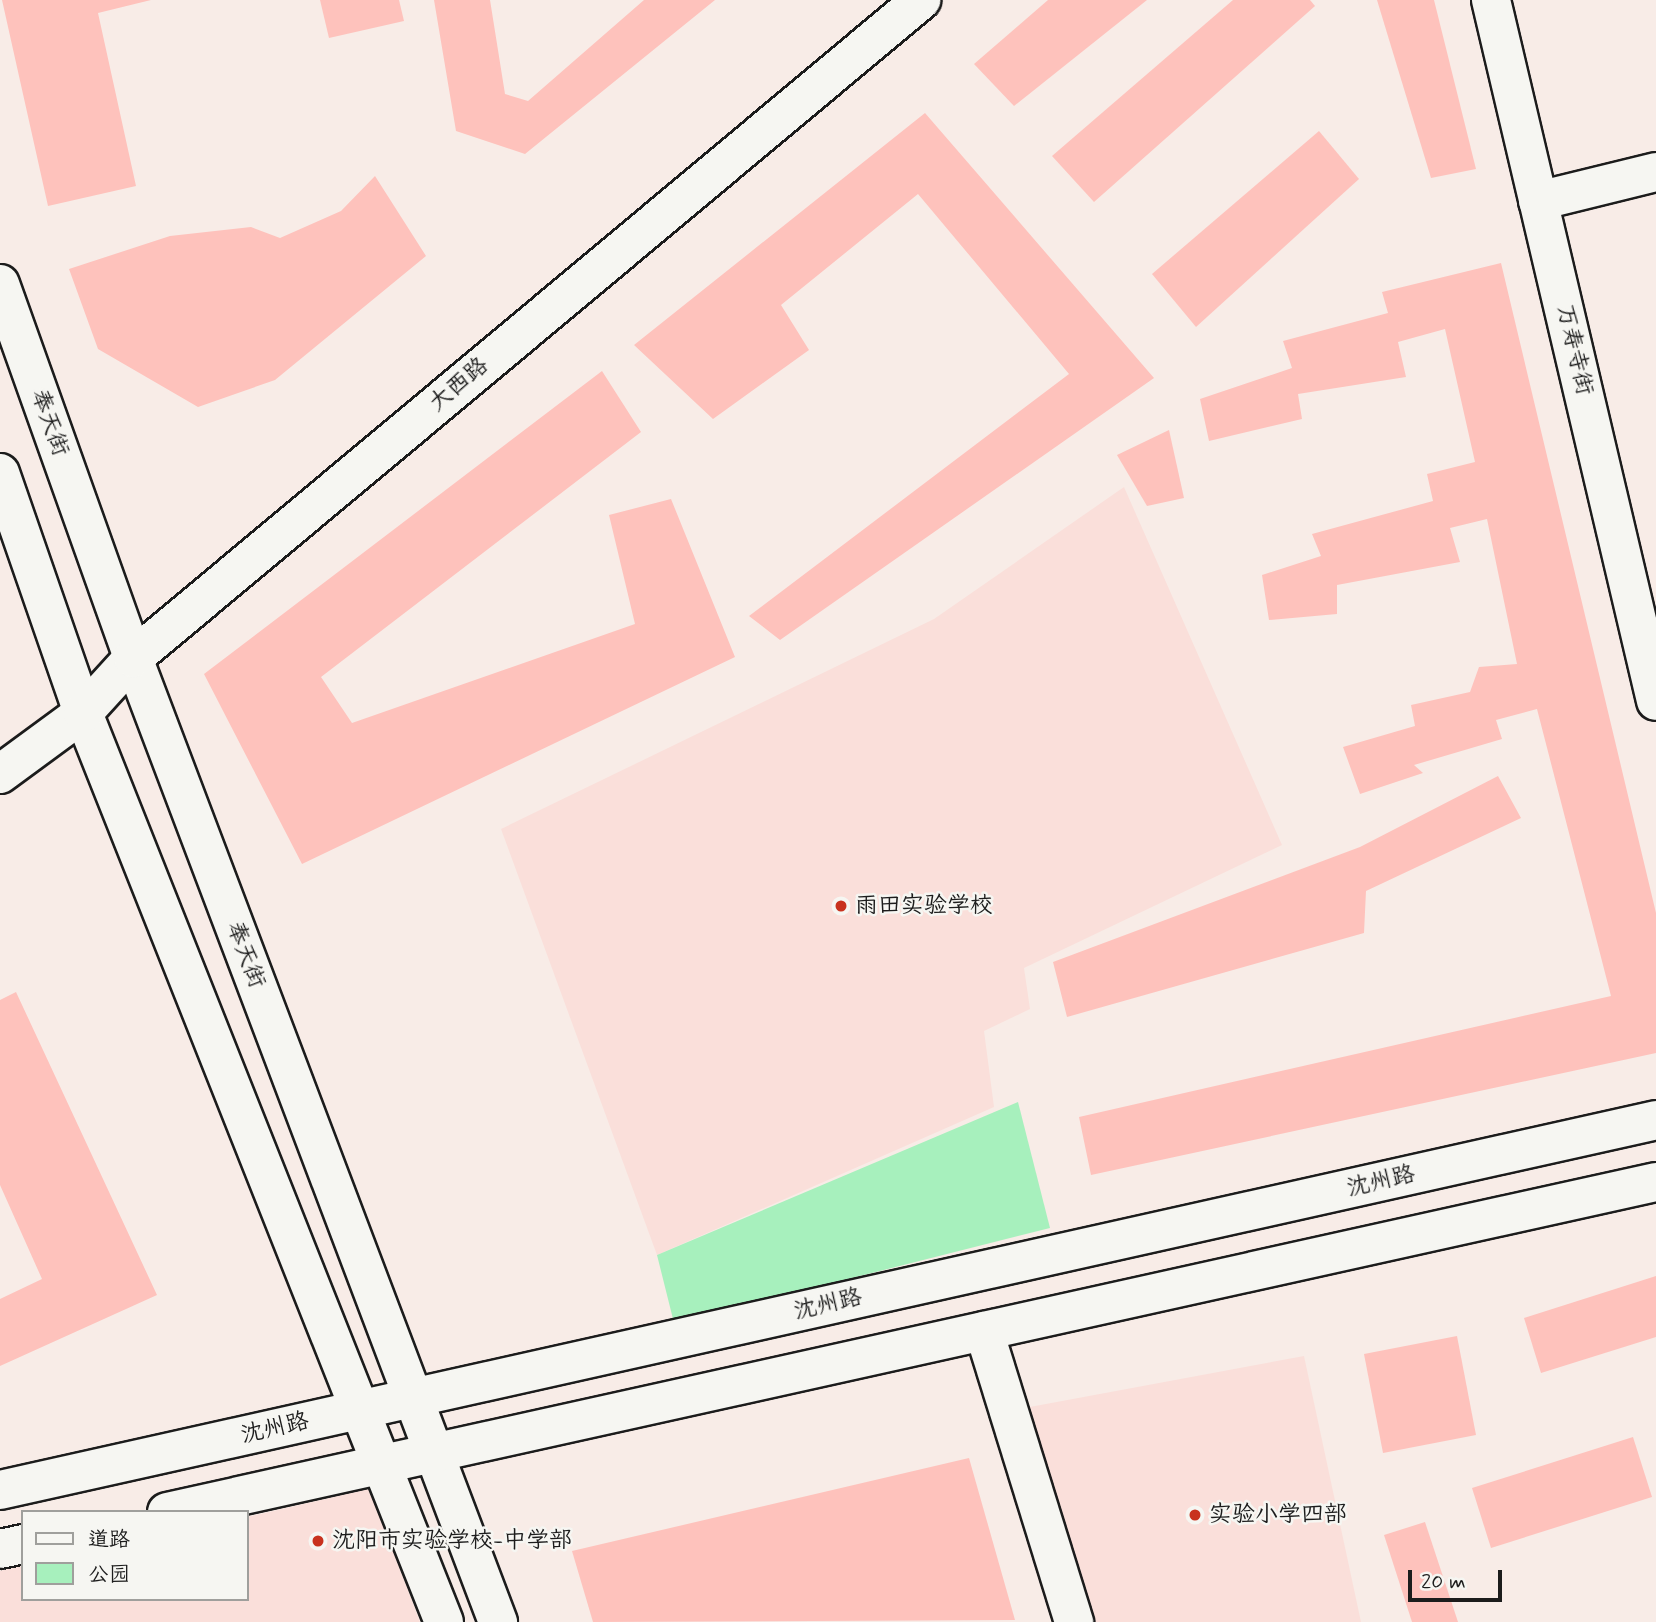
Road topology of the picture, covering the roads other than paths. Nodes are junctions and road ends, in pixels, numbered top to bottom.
1 (921, 0) edge
2 (1491, 0) edge
3 (1656, 172) edge
4 (1538, 201) junction
5 (0, 284) edge
6 (0, 473) edge
7 (132, 657) junction
8 (1656, 701) edge
9 (83, 713) junction
10 (0, 774) edge
11 (1656, 1120) edge
12 (1656, 1182) edge
13 (984, 1331) junction
14 (412, 1398) junction
15 (362, 1410) junction
16 (433, 1453) junction
17 (384, 1464) junction
18 (0, 1490) edge
19 (176, 1510) edge
20 (21, 1544) edge
21 (0, 1549) edge
22 (444, 1622) edge
23 (498, 1622) edge
24 (1074, 1622) edge

1 - 7 main road, 大西路
2 - 4 main road, 万寿寺街
3 - 4 main road
4 - 8 main road, 万寿寺街
5 - 7 main road, 奉天街
6 - 9 main road
7 - 9 main road, 大西路
7 - 14 main road, 奉天街
9 - 10 main road, 大西路
9 - 15 main road
11 - 14 main road, 沈州路
12 - 13 main road
13 - 16 main road
13 - 24 main road
14 - 15 main road, 沈州路
14 - 16 main road, 奉天街
15 - 17 main road
15 - 18 main road, 沈州路
16 - 17 main road
16 - 23 main road, 奉天街
17 - 19 main road
17 - 22 main road
20 - 21 main road

